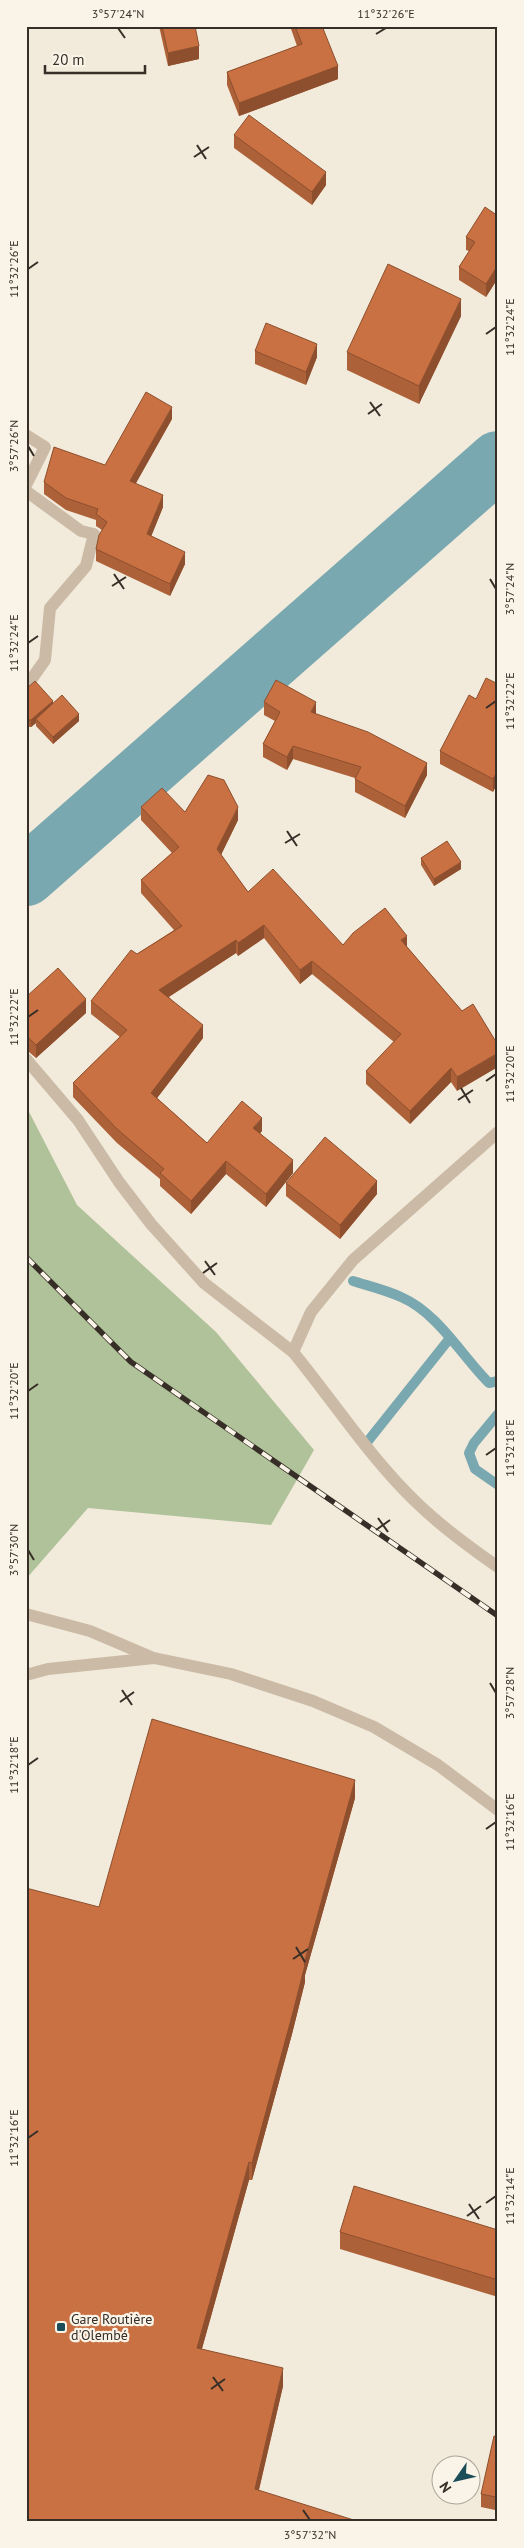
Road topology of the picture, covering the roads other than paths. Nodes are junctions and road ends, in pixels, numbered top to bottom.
1 (26, 435) edge
2 (26, 485) edge
3 (26, 491) edge
4 (26, 687) edge
5 (26, 1059) edge
6 (498, 1132) edge
7 (293, 1352) junction
8 (498, 1567) edge
9 (26, 1614) edge
10 (154, 1658) junction
11 (26, 1676) edge
12 (498, 1810) edge

1 - 2 street
3 - 4 street
5 - 7 street
6 - 7 street
7 - 8 street
9 - 10 street
10 - 11 street
10 - 12 street

